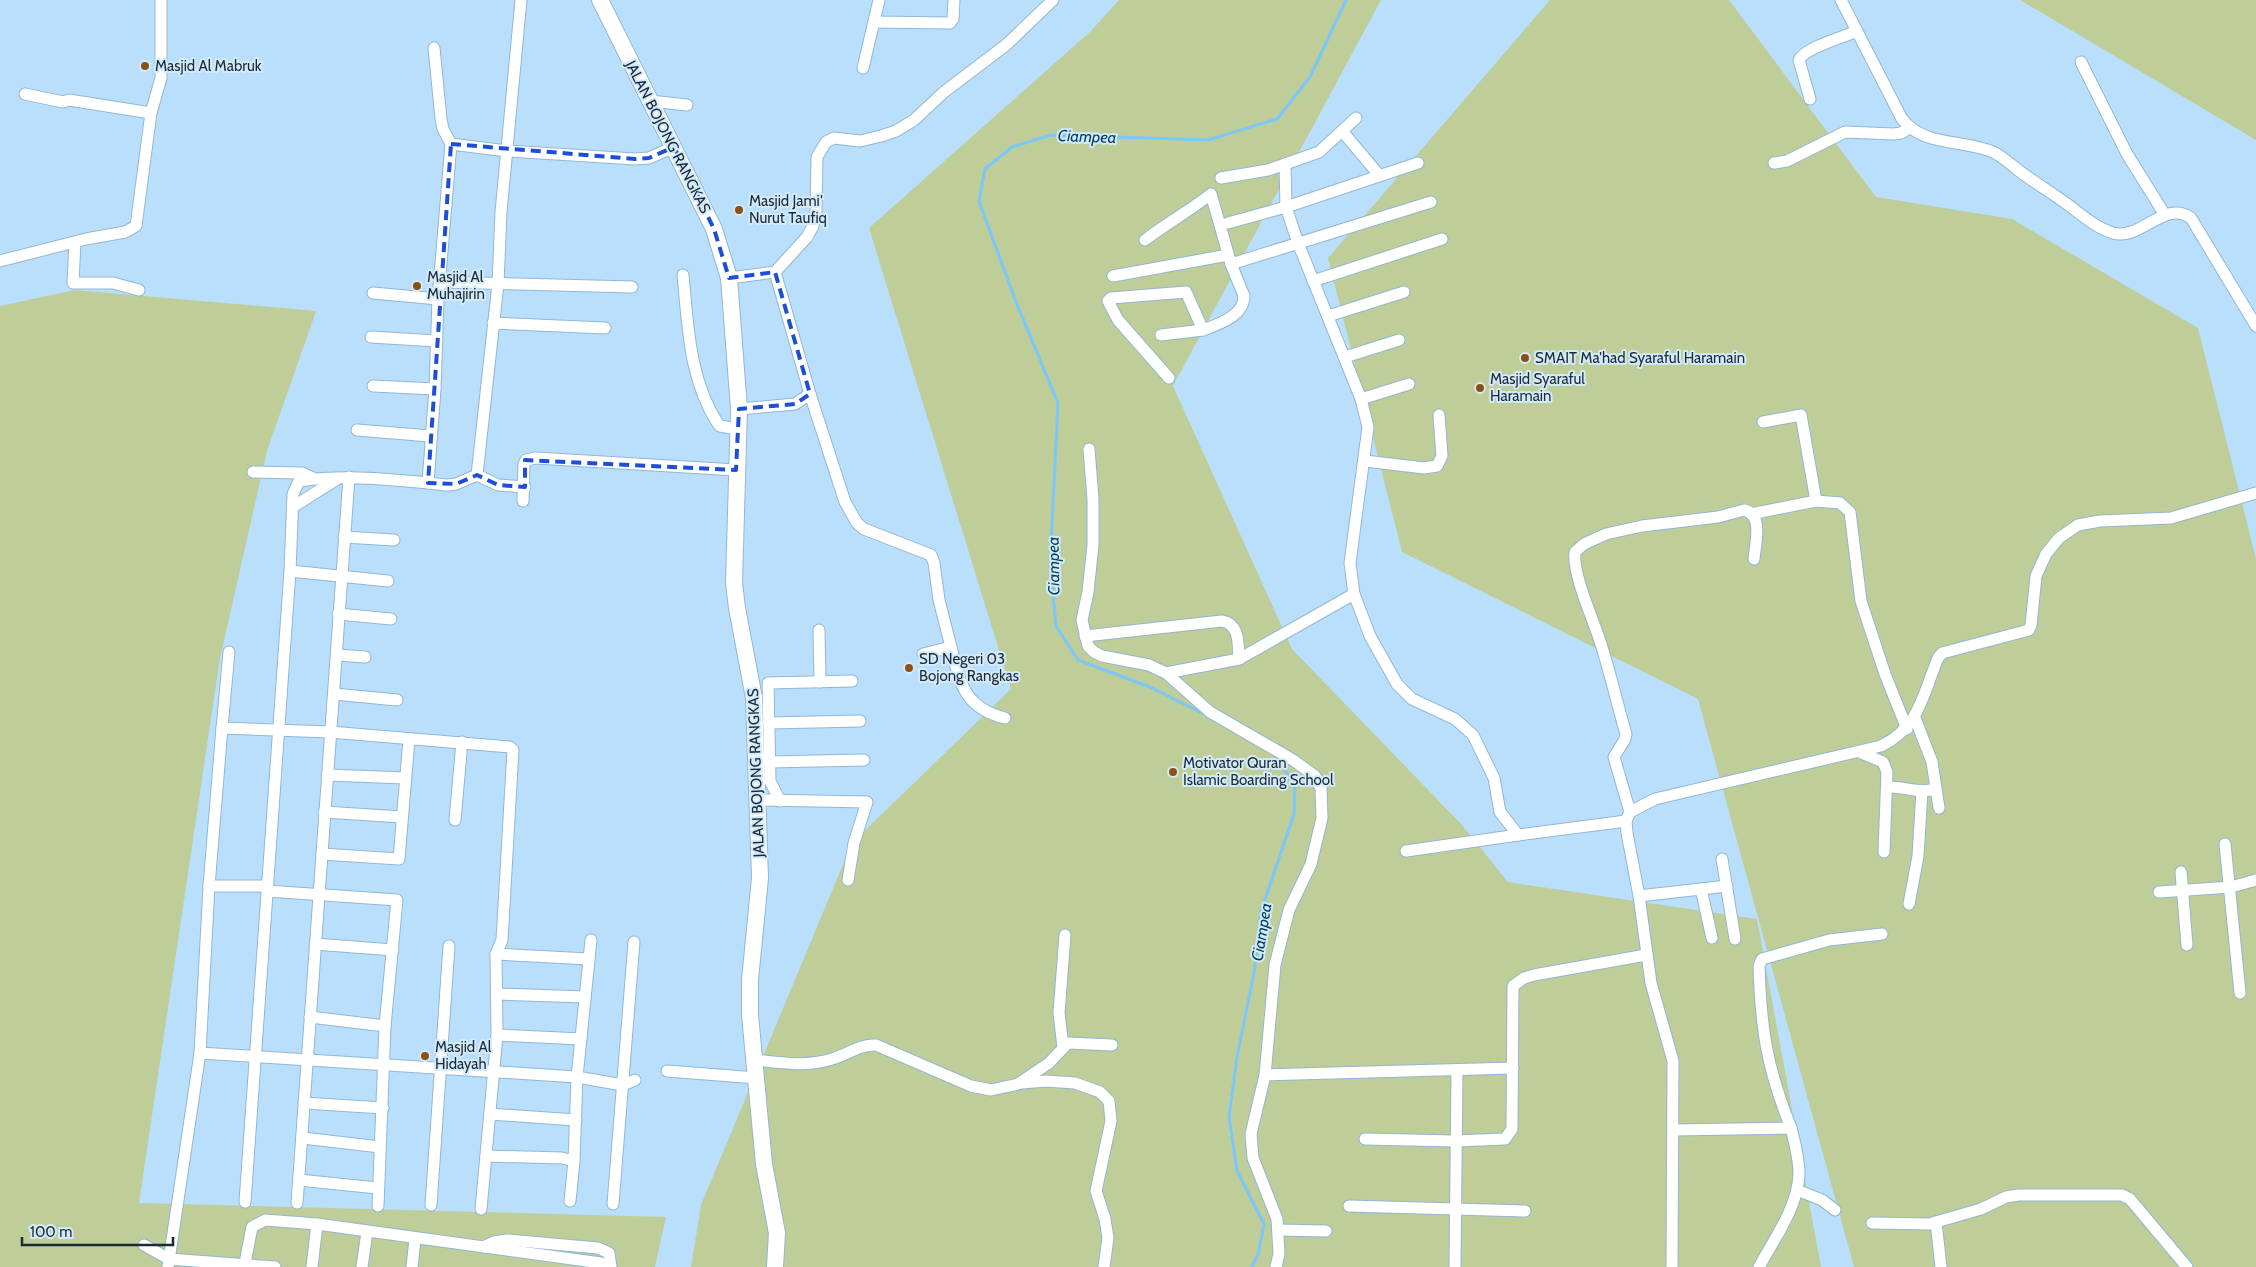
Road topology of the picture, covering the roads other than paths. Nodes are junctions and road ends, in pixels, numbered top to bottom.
1 (161, 0) edge
2 (521, 0) edge
3 (600, 0) edge
4 (880, 0) edge
5 (954, 0) edge
6 (1053, 0) edge
7 (1841, 0) edge
8 (874, 22) junction
9 (1857, 31) junction
10 (434, 48) dead end
11 (2081, 62) dead end
12 (862, 68) dead end
13 (25, 94) dead end
14 (1810, 99) dead end
15 (650, 101) junction
16 (687, 105) dead end
17 (151, 113) junction
18 (1356, 118) dead end
19 (1909, 128) junction
20 (1342, 131) junction
21 (451, 144) junction
22 (674, 146) junction
23 (507, 151) junction
24 (1418, 163) dead end
25 (1774, 163) dead end
26 (1286, 164) junction
27 (1379, 175) junction
28 (1221, 178) dead end
29 (1431, 202) dead end
30 (1286, 207) junction
31 (2165, 215) junction
32 (1228, 223) dead end
33 (1442, 239) dead end
34 (1144, 240) dead end
35 (75, 242) junction
36 (1298, 243) junction
37 (1230, 260) junction
38 (0, 261) edge
39 (775, 272) junction
40 (683, 275) dead end
41 (1113, 276) dead end
42 (729, 278) junction
43 (1313, 281) junction
44 (441, 282) junction
45 (498, 284) junction
46 (632, 287) dead end
47 (139, 290) dead end
48 (1404, 292) dead end
49 (373, 293) dead end
50 (438, 299) junction
51 (1328, 316) junction
52 (493, 323) junction
53 (2256, 326) edge
54 (606, 328) dead end
55 (1203, 330) junction
56 (1161, 335) dead end
57 (371, 337) dead end
58 (1399, 340) dead end
59 (437, 341) junction
60 (1344, 357) junction
61 (1168, 378) dead end
62 (1409, 384) dead end
63 (373, 386) dead end
64 (435, 389) junction
65 (810, 394) junction
66 (1361, 399) junction
67 (739, 409) junction
68 (1439, 415) dead end
69 (1763, 422) dead end
70 (357, 430) dead end
71 (737, 430) junction
72 (430, 436) junction
73 (1089, 449) dead end
74 (1365, 461) junction
75 (736, 470) junction
76 (254, 472) dead end
77 (477, 475) junction
78 (344, 477) junction
79 (314, 479) junction
80 (428, 483) junction
81 (525, 487) junction
82 (2256, 493) edge
83 (522, 501) dead end
84 (1816, 501) junction
85 (293, 507) junction
86 (1751, 514) junction
87 (344, 537) junction
88 (394, 540) dead end
89 (1754, 558) dead end
90 (290, 571) junction
91 (341, 576) junction
92 (388, 581) dead end
93 (1354, 594) junction
94 (338, 614) junction
95 (391, 619) dead end
96 (819, 630) dead end
97 (1085, 636) junction
98 (951, 647) junction
99 (229, 652) dead end
100 (923, 654) dead end
101 (337, 655) junction
102 (365, 657) dead end
103 (1239, 659) junction
104 (1166, 673) junction
105 (852, 681) dead end
106 (820, 682) junction
107 (334, 694) junction
108 (397, 700) dead end
109 (1005, 718) dead end
110 (1915, 718) junction
111 (860, 721) dead end
112 (769, 722) junction
113 (222, 728) junction
114 (1907, 728) junction
115 (279, 731) junction
116 (330, 732) junction
117 (409, 739) junction
118 (462, 742) junction
119 (1858, 752) junction
120 (864, 760) dead end
121 (769, 762) junction
122 (327, 775) junction
123 (405, 778) junction
124 (1888, 786) junction
125 (1937, 788) junction
126 (1922, 791) junction
127 (757, 800) junction
128 (780, 801) junction
129 (1939, 808) dead end
130 (324, 812) junction
131 (402, 816) junction
132 (1628, 816) junction
133 (456, 820) dead end
134 (1518, 835) junction
135 (2225, 844) dead end
136 (1406, 851) dead end
137 (1884, 852) dead end
138 (322, 854) junction
139 (1722, 859) dead end
140 (2181, 872) dead end
141 (848, 880) dead end
142 (2256, 880) edge
143 (209, 886) junction
144 (1727, 886) junction
145 (2231, 886) junction
146 (268, 889) junction
147 (1702, 889) junction
148 (2183, 890) junction
149 (2160, 892) dead end
150 (320, 895) junction
151 (1639, 896) junction
152 (1909, 904) dead end
153 (1882, 934) dead end
154 (1065, 935) dead end
155 (1712, 938) dead end
156 (1735, 939) dead end
157 (591, 940) dead end
158 (634, 942) dead end
159 (315, 944) junction
160 (2187, 945) dead end
161 (449, 946) dead end
162 (393, 950) junction
163 (496, 954) junction
164 (1646, 955) junction
165 (589, 959) junction
166 (2240, 993) dead end
167 (497, 994) junction
168 (585, 997) junction
169 (310, 1018) junction
170 (385, 1026) junction
171 (496, 1035) junction
172 (581, 1039) junction
173 (1112, 1045) dead end
174 (1063, 1046) junction
175 (200, 1053) junction
176 (256, 1057) junction
177 (307, 1060) junction
178 (755, 1060) junction
179 (384, 1066) junction
180 (1513, 1068) junction
181 (440, 1070) junction
182 (1457, 1070) junction
183 (667, 1071) dead end
184 (493, 1072) junction
185 (1265, 1075) junction
186 (578, 1078) junction
187 (757, 1078) junction
188 (635, 1080) dead end
189 (1018, 1084) junction
190 (622, 1085) junction
191 (304, 1103) junction
192 (383, 1108) junction
193 (490, 1114) junction
194 (576, 1120) junction
195 (1791, 1128) junction
196 (1673, 1130) junction
197 (303, 1138) junction
198 (1365, 1139) dead end
199 (1455, 1141) junction
200 (380, 1147) junction
201 (486, 1156) junction
202 (574, 1161) junction
203 (299, 1180) junction
204 (377, 1188) junction
205 (1797, 1190) junction
206 (570, 1201) dead end
207 (245, 1202) dead end
208 (297, 1203) dead end
209 (613, 1204) dead end
210 (431, 1205) dead end
211 (378, 1206) dead end
212 (1348, 1206) dead end
213 (1456, 1208) junction
214 (481, 1209) dead end
215 (1835, 1210) dead end
216 (1525, 1211) dead end
217 (1936, 1222) junction
218 (1872, 1223) dead end
219 (317, 1224) junction
220 (1278, 1230) junction
221 (1326, 1231) dead end
222 (367, 1232) junction
223 (415, 1239) junction
224 (144, 1245) dead end
225 (168, 1263) edge
226 (245, 1263) junction
227 (275, 1267) edge
228 (312, 1267) edge
229 (362, 1267) edge
230 (412, 1267) edge
231 (610, 1267) edge
232 (774, 1267) edge
233 (1104, 1267) edge
234 (1276, 1267) edge
235 (1455, 1267) edge
236 (1672, 1267) edge
237 (1759, 1267) edge
238 (1941, 1267) edge
239 (2186, 1267) edge

1 - 17 street
2 - 23 street
3 - 15 main road, JALAN BOJONG RANGKAS
4 - 8 street
5 - 8 street
6 - 39 street
7 - 9 street
8 - 12 street
9 - 14 street
9 - 19 street
10 - 21 street
11 - 31 street
13 - 17 street
15 - 16 street
15 - 22 main road, JALAN BOJONG RANGKAS
17 - 35 street
18 - 20 street
19 - 25 street
19 - 31 street
20 - 26 street
20 - 27 street
21 - 23 street
21 - 44 street
22 - 23 street
22 - 42 main road, JALAN BOJONG RANGKAS
23 - 45 street
24 - 27 street
26 - 28 street
26 - 30 street
27 - 30 street
29 - 36 street
30 - 32 street
30 - 36 street
31 - 53 street
33 - 43 street
34 - 37 street
35 - 38 street
35 - 47 street
36 - 37 street
36 - 43 street
37 - 41 street
37 - 55 street
39 - 42 street
39 - 65 street
40 - 71 street
42 - 67 main road, JALAN BOJONG RANGKAS
43 - 51 street
44 - 45 street
44 - 50 street
45 - 46 street
45 - 52 street
48 - 51 street
49 - 50 street
50 - 59 street
51 - 60 street
52 - 54 street
52 - 77 street
55 - 56 street
55 - 61 street
57 - 59 street
58 - 60 street
59 - 64 street
60 - 66 street
62 - 66 street
63 - 64 street
64 - 72 street
65 - 67 street
65 - 98 street
66 - 74 street
67 - 71 main road, JALAN BOJONG RANGKAS
68 - 74 street
69 - 84 street
70 - 72 street
71 - 75 main road, JALAN BOJONG RANGKAS
72 - 80 street
73 - 97 street
74 - 93 street
75 - 81 street
75 - 127 main road, JALAN BOJONG RANGKAS
76 - 79 street
77 - 80 street
77 - 81 street
78 - 79 street
78 - 80 street
78 - 85 street
78 - 87 street
79 - 85 street
81 - 83 street
82 - 110 street
84 - 86 street
84 - 114 street
85 - 90 street
86 - 89 street
86 - 132 street
87 - 88 street
87 - 91 street
90 - 91 street
90 - 115 street
91 - 92 street
91 - 94 street
93 - 103 street
93 - 134 street
94 - 95 street
94 - 101 street
96 - 106 street
97 - 103 street
97 - 104 street
98 - 100 street
98 - 109 street
99 - 113 street
101 - 102 street
101 - 107 street
103 - 104 street
104 - 185 street
105 - 106 street
106 - 112 street
107 - 108 street
107 - 116 street
110 - 114 street
110 - 125 street
111 - 112 street
112 - 121 street
113 - 115 street
113 - 143 street
114 - 119 street
115 - 116 street
115 - 146 street
116 - 117 street
116 - 122 street
117 - 118 street
117 - 123 street
118 - 133 street
118 - 163 street
119 - 124 street
119 - 132 street
120 - 121 street
121 - 128 street
122 - 123 street
122 - 130 street
123 - 131 street
124 - 126 street
124 - 137 street
125 - 126 street
125 - 129 street
126 - 152 street
127 - 128 street
127 - 178 main road, JALAN BOJONG RANGKAS
128 - 141 street
130 - 131 street
130 - 138 street
131 - 138 street
132 - 134 street
132 - 151 street
134 - 136 street
135 - 145 street
138 - 150 street
139 - 144 street
140 - 148 street
142 - 145 street
143 - 146 street
143 - 175 street
144 - 147 street
144 - 156 street
145 - 148 street
145 - 166 street
146 - 150 street
146 - 176 street
147 - 151 street
147 - 155 street
148 - 149 street
148 - 160 street
150 - 159 street
150 - 162 street
151 - 164 street
153 - 195 street
154 - 174 street
157 - 165 street
158 - 190 street
159 - 162 street
159 - 169 street
161 - 181 street
162 - 170 street
163 - 165 street
163 - 167 street
164 - 180 street
164 - 196 street
165 - 168 street
167 - 168 street
167 - 171 street
168 - 172 street
169 - 170 street
169 - 177 street
170 - 179 street
171 - 172 street
171 - 184 street
172 - 186 street
173 - 174 street
174 - 189 street
175 - 176 street
175 - 225 street
176 - 177 street
176 - 207 street
177 - 179 street
177 - 191 street
178 - 187 main road, JALAN BOJONG RANGKAS
178 - 189 street
179 - 181 street
179 - 192 street
180 - 182 street
180 - 199 street
181 - 184 street
181 - 210 street
182 - 185 street
182 - 199 street
183 - 187 street
184 - 186 street
184 - 193 street
185 - 220 street
186 - 190 street
186 - 194 street
187 - 232 main road, JALAN BOJONG RANGKAS
188 - 190 street
189 - 233 street
190 - 209 street
191 - 192 street
191 - 197 street
192 - 200 street
193 - 194 street
193 - 201 street
194 - 202 street
195 - 196 street
195 - 205 street
196 - 236 street
197 - 200 street
197 - 203 street
198 - 199 street
199 - 213 street
200 - 204 street
201 - 202 street
201 - 214 street
202 - 206 street
203 - 204 street
203 - 208 street
204 - 211 street
205 - 215 street
205 - 237 street
212 - 213 street
213 - 216 street
213 - 235 street
217 - 218 street
217 - 238 street
217 - 239 street
219 - 222 street
219 - 226 street
219 - 228 street
220 - 221 street
220 - 234 street
222 - 223 street
222 - 229 street
223 - 230 street
223 - 231 street
224 - 225 street
225 - 226 street
226 - 227 street

